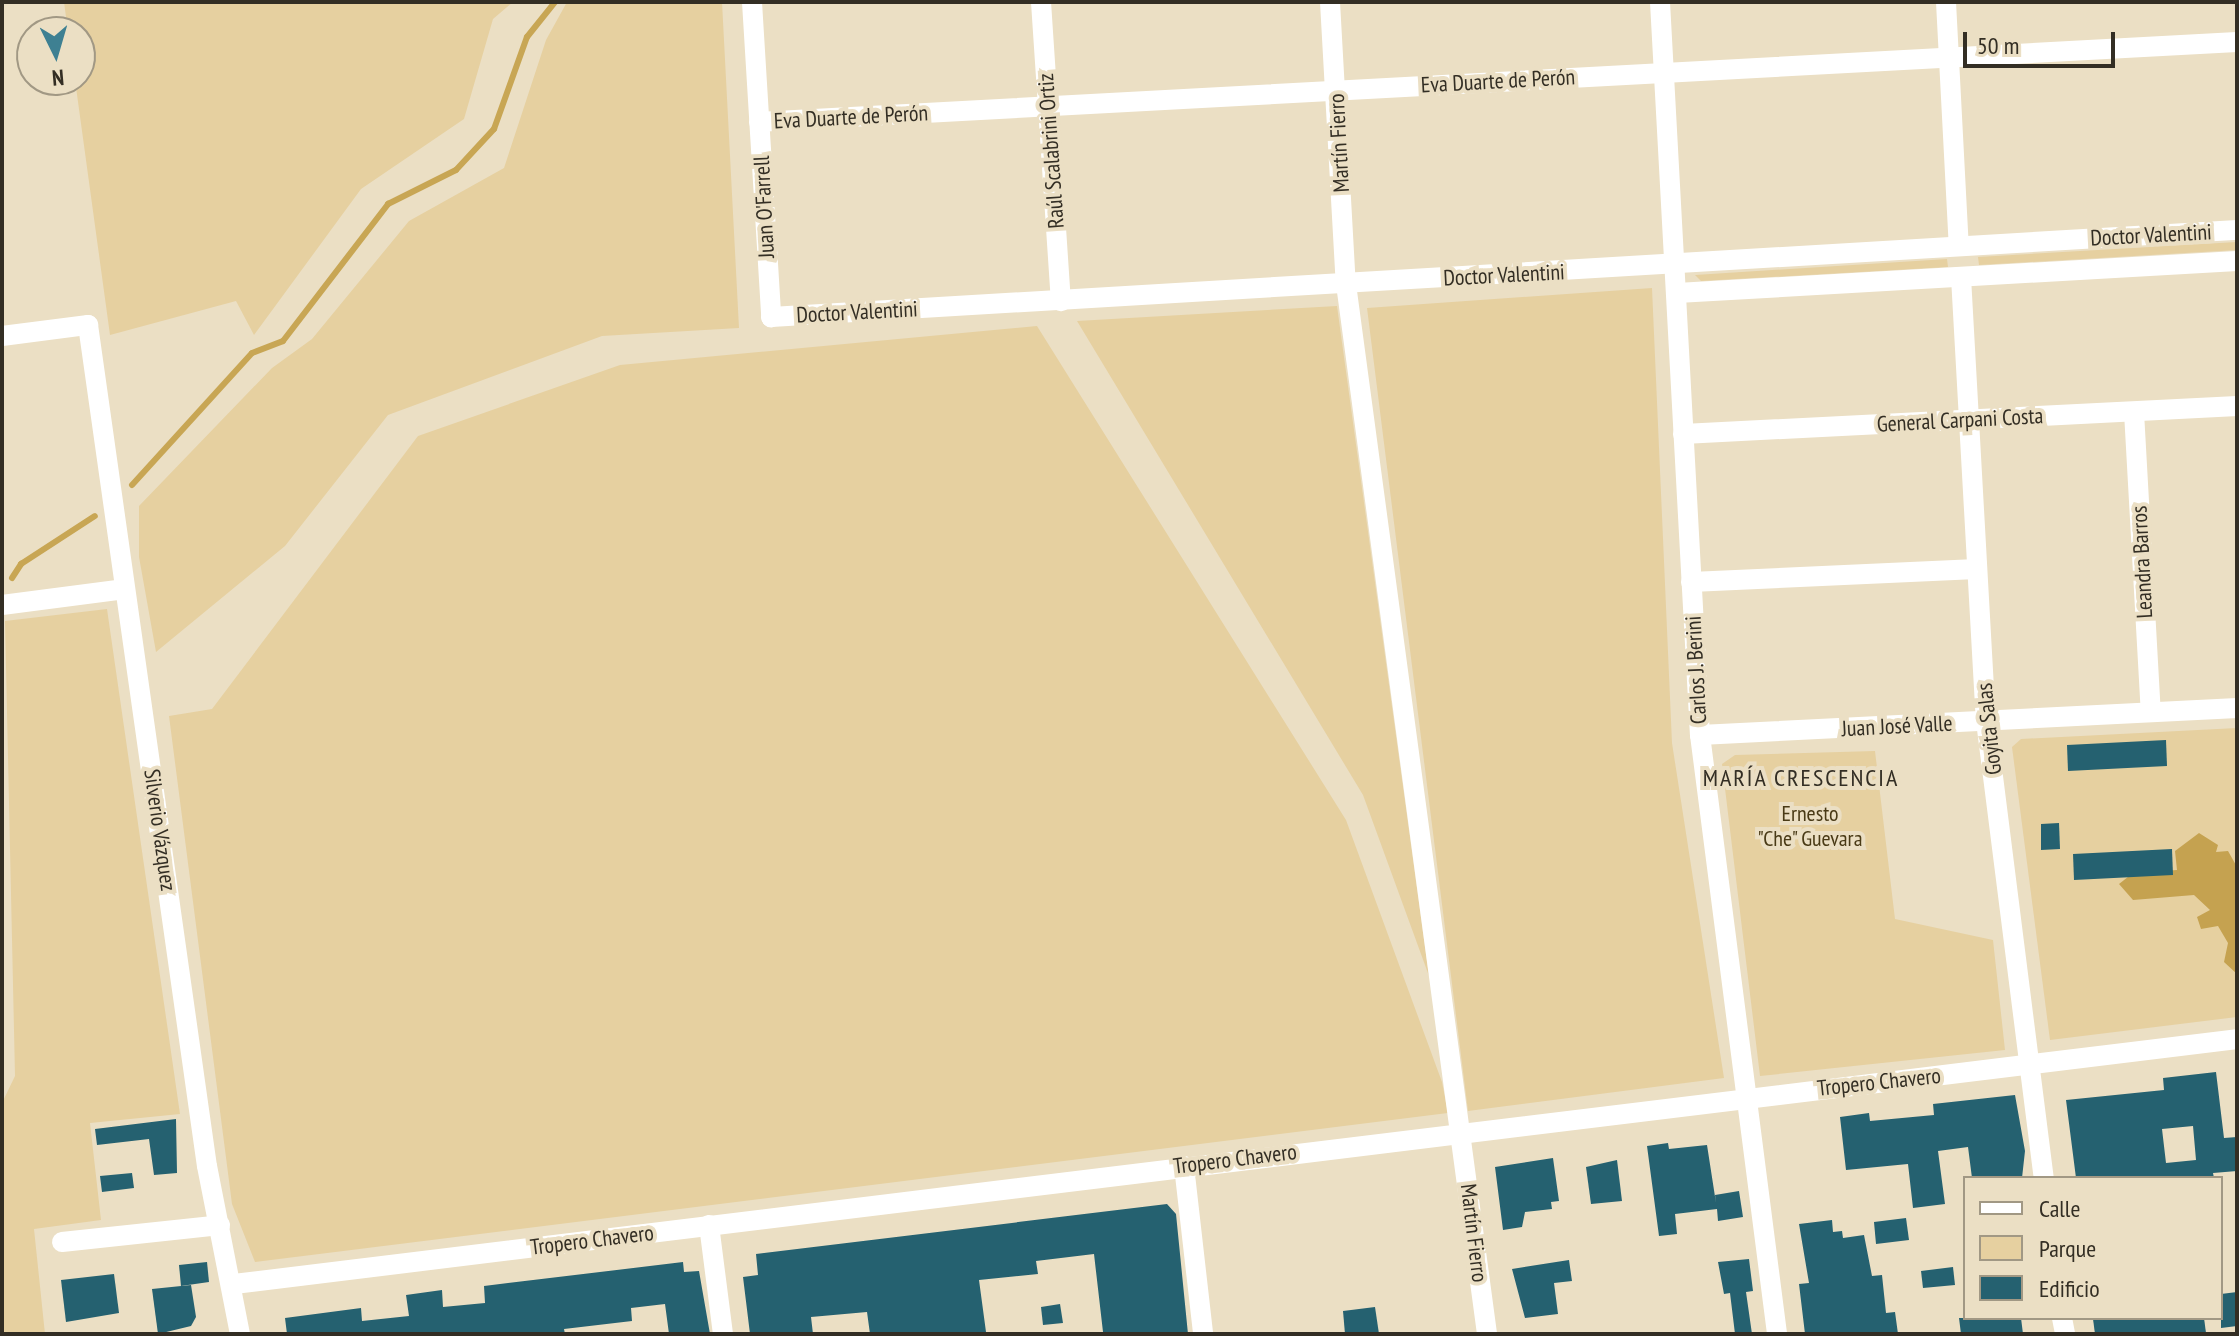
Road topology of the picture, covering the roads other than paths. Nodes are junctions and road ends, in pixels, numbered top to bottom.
1 (752, 2) edge
2 (1041, 2) edge
3 (1330, 2) edge
4 (1660, 2) edge
5 (1946, 2) edge
6 (2237, 42) edge
7 (1949, 56) junction
8 (1663, 71) junction
9 (1336, 90) junction
10 (1048, 107) junction
11 (759, 122) junction
12 (2237, 230) edge
13 (1959, 246) junction
14 (2237, 261) edge
15 (1676, 264) junction
16 (1961, 277) junction
17 (1346, 284) junction
18 (1677, 293) junction
19 (1061, 301) junction
20 (771, 317) joint
21 (2, 336) edge
22 (2237, 406) edge
23 (2134, 412) junction
24 (1968, 420) junction
25 (1683, 434) junction
26 (1977, 569) junction
27 (1691, 582) junction
28 (125, 589) junction
29 (2, 605) edge
30 (2237, 708) edge
31 (2151, 712) junction
32 (1986, 721) junction
33 (1700, 735) junction
34 (2237, 1039) edge
35 (2030, 1065) junction
36 (1745, 1097) junction
37 (1461, 1132) junction
38 (1184, 1166) junction
39 (2044, 1176) edge
40 (220, 1225) junction
41 (709, 1225) junction
42 (62, 1242) dead end
43 (234, 1284) junction
44 (240, 1334) edge
45 (723, 1334) edge
46 (1203, 1334) edge
47 (1487, 1334) edge
48 (1777, 1334) edge

1 - 11 street, Juan O'Farrell
2 - 10 street, Raúl Scalabrini Ortiz
3 - 9 street, Martín Fierro
4 - 8 street, Carlos J. Berini
5 - 7 street
6 - 7 street, Eva Duarte de Perón
7 - 8 street, Eva Duarte de Perón
7 - 13 street
8 - 9 street, Eva Duarte de Perón
8 - 15 street, Carlos J. Berini
9 - 10 street, Eva Duarte de Perón
9 - 17 street, Martín Fierro
10 - 11 street, Eva Duarte de Perón
10 - 19 street, Raúl Scalabrini Ortiz
11 - 20 street, Juan O'Farrell
12 - 13 street, Doctor Valentini
13 - 15 street, Doctor Valentini
14 - 16 street, Doctor Valentini
15 - 17 street, Doctor Valentini
15 - 18 street, Carlos J. Berini
16 - 18 street, Doctor Valentini
16 - 24 street, Goyita Salas
17 - 19 street, Doctor Valentini
17 - 37 street, Martín Fierro
18 - 25 street, Carlos J. Berini
19 - 20 street, Doctor Valentini
21 - 28 street, Silverio Vázquez
22 - 23 street, General Carpani Costa
23 - 24 street, General Carpani Costa
23 - 31 street, Leandra Barros
24 - 25 street, General Carpani Costa
24 - 26 street, Goyita Salas
25 - 27 street, Carlos J. Berini
26 - 27 street
26 - 32 street, Goyita Salas
27 - 33 street, Carlos J. Berini
28 - 29 street
28 - 40 street, Silverio Vázquez
30 - 31 street, Juan José Valle
31 - 32 street, Juan José Valle
32 - 33 street, Juan José Valle
32 - 35 street, Goyita Salas
33 - 36 street, Carlos J. Berini
34 - 35 street, Tropero Chavero
35 - 36 street, Tropero Chavero
35 - 39 street, Goyita Salas
36 - 37 street, Tropero Chavero
36 - 48 street, Carlos J. Berini
37 - 38 street, Tropero Chavero
37 - 47 street, Martín Fierro
38 - 41 street, Tropero Chavero
38 - 46 street
40 - 42 street
40 - 43 street, Silverio Vázquez
41 - 43 street, Tropero Chavero
41 - 45 street
43 - 44 street, Silverio Vázquez

